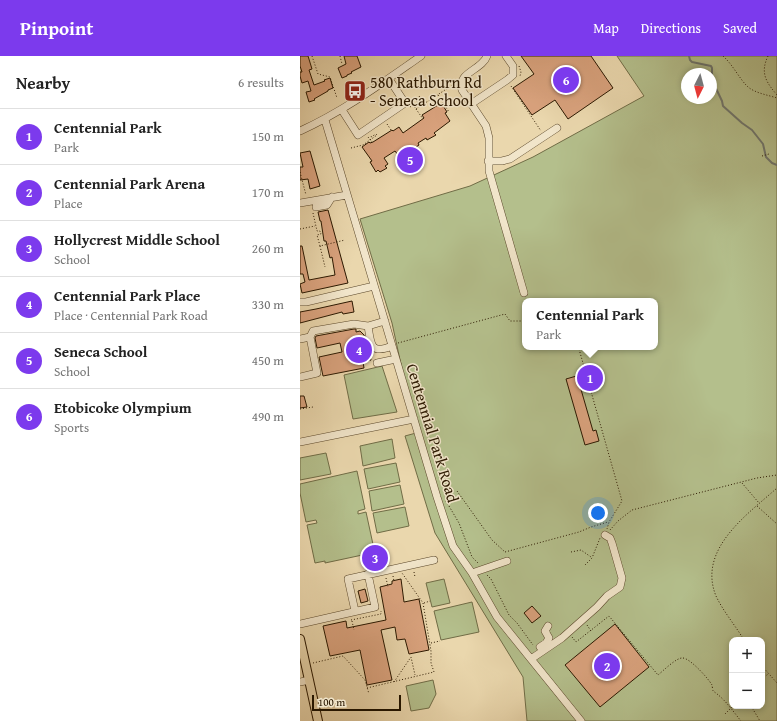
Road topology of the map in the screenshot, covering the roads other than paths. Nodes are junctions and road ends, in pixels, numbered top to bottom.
1 (421, 56) edge
2 (495, 56) edge
3 (506, 56) edge
4 (486, 59) edge
5 (389, 79) junction
6 (471, 104) junction
7 (342, 110) junction
8 (325, 120) junction
9 (557, 128) dead end
10 (300, 131) edge
11 (488, 161) junction
12 (347, 195) junction
13 (332, 198) junction
14 (306, 202) edge
15 (316, 208) dead end
16 (374, 286) junction
17 (524, 293) dead end
18 (300, 302) edge
19 (385, 321) junction
20 (368, 326) junction
21 (310, 337) junction
22 (300, 339) edge
23 (395, 345) junction
24 (396, 359) junction
25 (377, 363) dead end
26 (300, 377) edge
27 (414, 419) junction
28 (300, 442) edge
29 (603, 535) road end
30 (434, 560) dead end
31 (507, 561) dead end
32 (472, 573) junction
33 (368, 574) junction
34 (355, 611) junction
35 (300, 624) edge
36 (548, 626) dead end
37 (300, 638) edge
38 (549, 638) junction
39 (559, 640) junction
40 (530, 658) junction
41 (309, 680) junction
42 (300, 682) edge
43 (318, 721) edge
44 (581, 721) edge

1 - 5 street
2 - 4 street
3 - 6 street
4 - 6 street
5 - 7 street
5 - 7 street
6 - 11 street
7 - 8 street
8 - 10 street
8 - 12 street, Centennial Park Road
9 - 11 street
11 - 17 street
12 - 13 street
12 - 16 street, Centennial Park Road
13 - 14 street
13 - 15 street
16 - 18 street
16 - 19 street, Centennial Park Road
19 - 20 street
19 - 23 street, Centennial Park Road
20 - 21 street
20 - 23 street
21 - 22 street
21 - 26 street
23 - 24 street, Centennial Park Road
24 - 25 street
24 - 27 street, Centennial Park Road
27 - 28 street
27 - 32 street, Centennial Park Road
29 - 39 street
30 - 33 street
31 - 32 street
32 - 40 street, Centennial Park Road
33 - 34 street
33 - 34 street
34 - 35 street
36 - 38 street
37 - 41 main road
38 - 39 street
38 - 40 street
39 - 40 street
40 - 44 street, Centennial Park Road
41 - 42 street
41 - 43 main road

